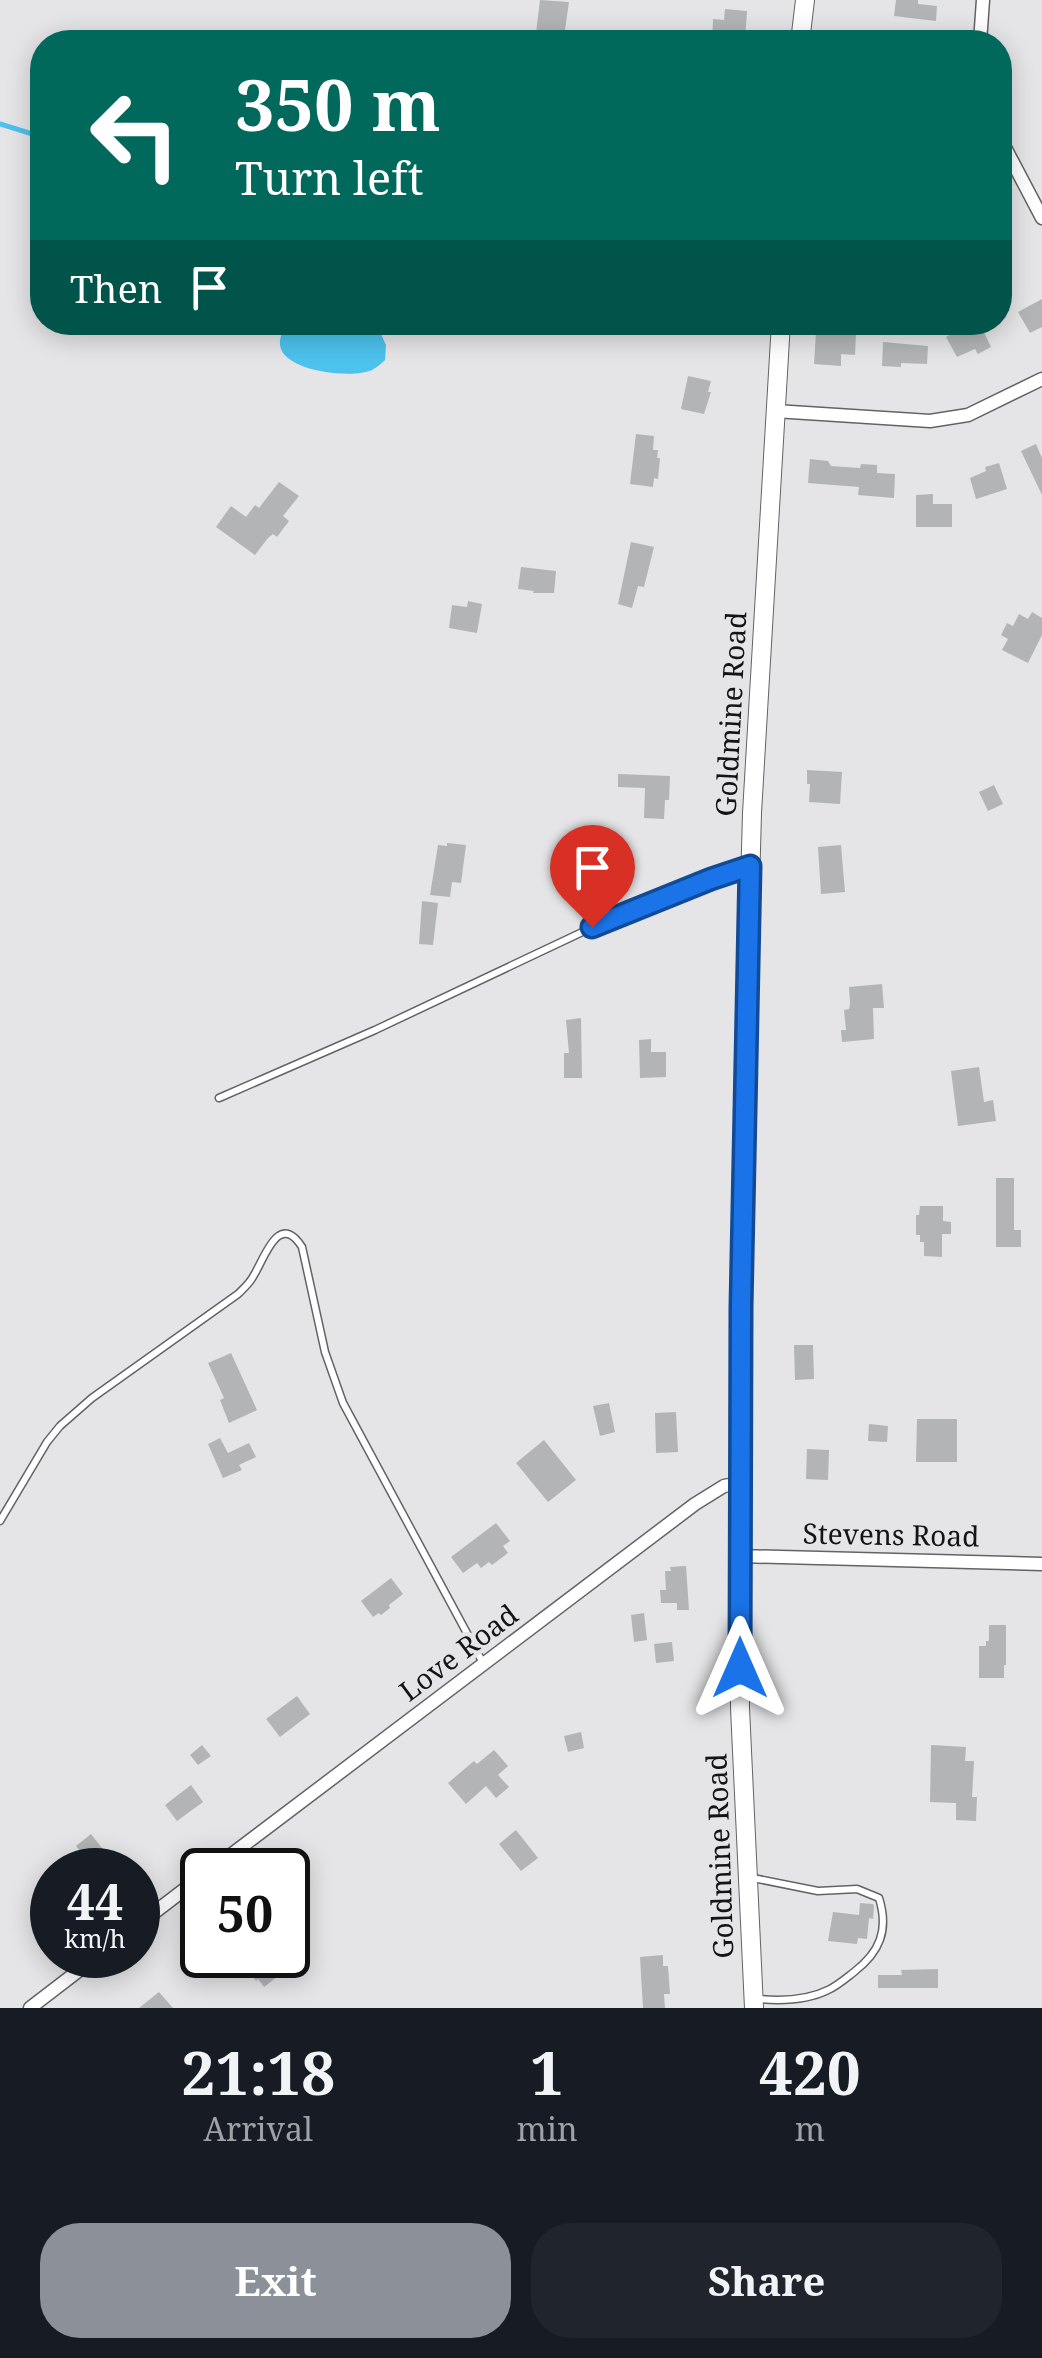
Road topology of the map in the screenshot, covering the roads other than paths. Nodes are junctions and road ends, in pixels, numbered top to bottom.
1 (805, 0) edge
2 (984, 0) edge
3 (801, 30) edge
4 (981, 30) edge
5 (1012, 161) edge
6 (1042, 218) edge
7 (780, 335) edge
8 (1042, 379) edge
9 (774, 410) junction
10 (750, 866) junction
11 (219, 1098) dead end
12 (740, 1483) junction
13 (0, 1520) edge
14 (740, 1556) junction
15 (1042, 1564) edge
16 (484, 1664) junction
17 (240, 1848) edge
18 (747, 1877) junction
19 (180, 1893) edge
20 (160, 1908) edge
21 (69, 1978) edge
22 (753, 2004) edge
23 (30, 2008) edge

1 - 3 main road
2 - 4 street
5 - 6 street
7 - 9 main road, Goldmine Road
8 - 9 street
9 - 10 main road, Goldmine Road
10 - 11 lane
10 - 12 main road, Goldmine Road
12 - 14 main road, Goldmine Road
12 - 16 street, Love Road
13 - 16 lane
14 - 15 street, Stevens Road
14 - 18 main road, Goldmine Road
16 - 17 street, Love Road
18 - 22 main road, Goldmine Road
18 - 22 lane
19 - 20 street
21 - 23 street

